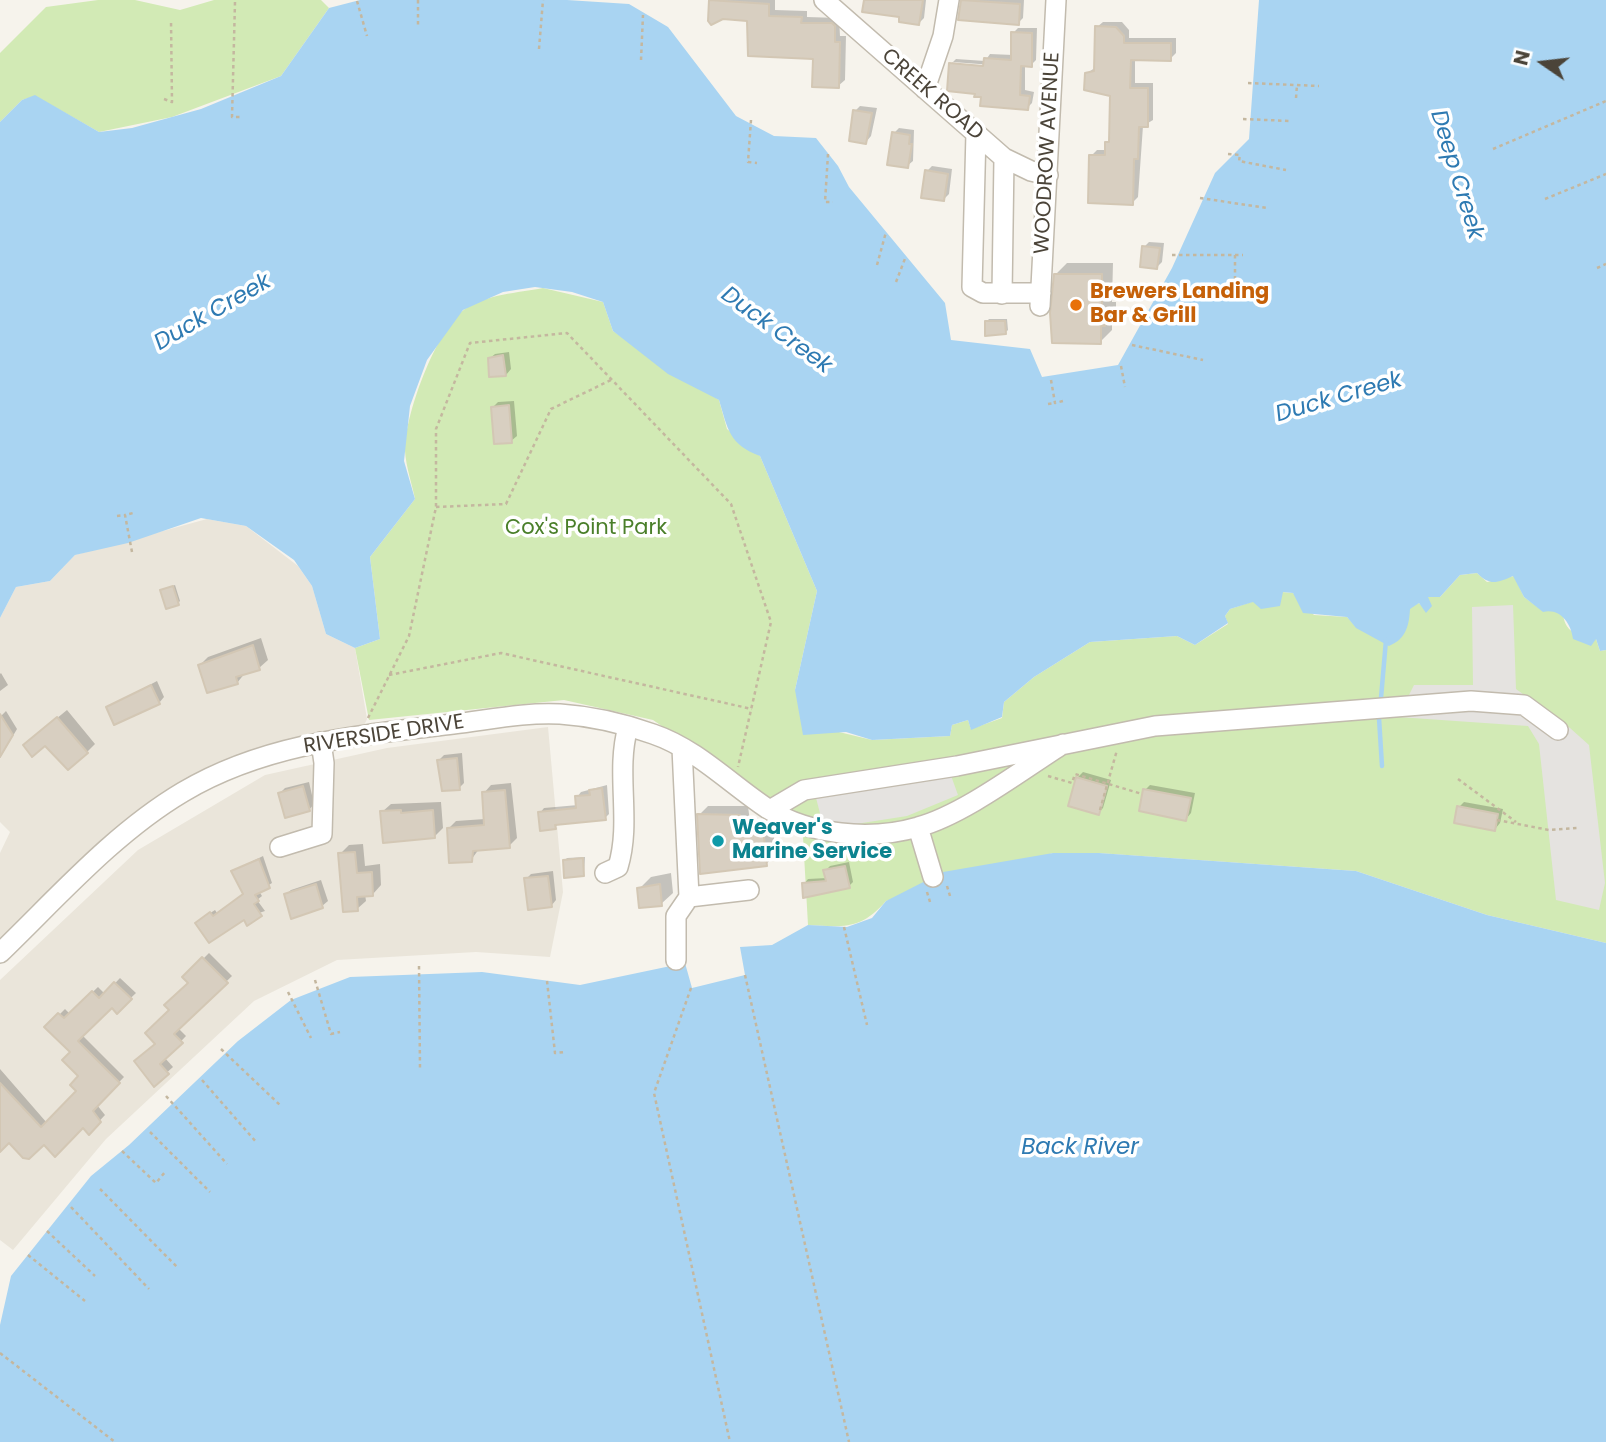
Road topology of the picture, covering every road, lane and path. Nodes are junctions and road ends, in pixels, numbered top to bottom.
1 (418, 0) edge
2 (543, 0) edge
3 (949, 0) edge
4 (1056, 0) edge
5 (356, 1) edge
6 (235, 2) dead end
7 (830, 3) edge
8 (643, 15) dead end
9 (171, 20) dead end
10 (418, 25) dead end
11 (367, 36) dead end
12 (539, 48) dead end
13 (641, 60) dead end
14 (1248, 83) dead end
15 (1297, 85) junction
16 (1319, 86) dead end
17 (925, 89) junction
18 (1296, 98) dead end
19 (164, 99) dead end
20 (1606, 101) edge
21 (172, 102) junction
22 (177, 104) dead end
23 (240, 117) dead end
24 (1243, 119) dead end
25 (751, 120) dead end
26 (1289, 121) dead end
27 (976, 133) junction
28 (1493, 149) dead end
29 (828, 154) dead end
30 (1228, 154) dead end
31 (1004, 158) junction
32 (757, 163) dead end
33 (1286, 170) dead end
34 (1606, 174) edge
35 (1048, 175) junction
36 (1200, 198) dead end
37 (1545, 198) dead end
38 (833, 202) dead end
39 (1267, 208) dead end
40 (887, 232) dead end
41 (1172, 255) dead end
42 (1235, 255) junction
43 (906, 256) dead end
44 (1243, 256) dead end
45 (1606, 264) edge
46 (877, 265) dead end
47 (1597, 268) dead end
48 (896, 282) dead end
49 (1236, 282) dead end
50 (1160, 285) dead end
51 (1190, 290) dead end
52 (1002, 294) junction
53 (1132, 345) dead end
54 (1203, 360) dead end
55 (1121, 366) dead end
56 (612, 379) junction
57 (1051, 380) dead end
58 (1125, 387) dead end
59 (1053, 393) junction
60 (1046, 394) dead end
61 (1063, 401) dead end
62 (1055, 403) junction
63 (1048, 404) dead end
64 (436, 507) junction
65 (133, 513) dead end
66 (125, 514) junction
67 (117, 516) dead end
68 (132, 552) dead end
69 (389, 675) junction
70 (752, 709) junction
71 (628, 727) junction
72 (1558, 730) dead end
73 (1119, 733) junction
74 (359, 736) junction
75 (321, 742) junction
76 (1063, 744) junction
77 (682, 748) junction
78 (1025, 768) junction
79 (1458, 779) dead end
80 (735, 784) junction
81 (1108, 784) junction
82 (1143, 794) dead end
83 (770, 810) junction
84 (1100, 810) dead end
85 (1497, 820) dead end
86 (1519, 824) junction
87 (918, 827) junction
88 (1577, 828) dead end
89 (280, 847) dead end
90 (605, 873) dead end
91 (933, 877) dead end
92 (750, 890) dead end
93 (689, 897) junction
94 (844, 927) dead end
95 (0, 953) edge
96 (676, 960) dead end
97 (419, 966) dead end
98 (745, 975) dead end
99 (315, 980) dead end
100 (547, 981) dead end
101 (691, 988) dead end
102 (288, 992) dead end
103 (867, 1025) dead end
104 (340, 1031) dead end
105 (311, 1038) dead end
106 (221, 1049) dead end
107 (565, 1052) dead end
108 (420, 1068) dead end
109 (202, 1080) dead end
110 (166, 1096) dead end
111 (281, 1106) dead end
112 (150, 1132) dead end
113 (257, 1143) dead end
114 (122, 1152) dead end
115 (227, 1164) dead end
116 (165, 1172) dead end
117 (100, 1189) dead end
118 (210, 1192) dead end
119 (71, 1207) dead end
120 (47, 1231) dead end
121 (28, 1255) dead end
122 (177, 1267) dead end
123 (95, 1276) dead end
124 (149, 1289) dead end
125 (85, 1301) dead end
126 (0, 1353) edge
127 (115, 1442) edge
128 (730, 1442) edge
129 (849, 1442) edge

1 - 10 path
2 - 12 path
3 - 17 street
4 - 35 street, WOODROW AVENUE
5 - 11 path
6 - 23 path
7 - 17 street, CREEK ROAD
8 - 13 path
9 - 21 path
14 - 15 path
15 - 16 path
15 - 18 path
17 - 27 street, CREEK ROAD
19 - 21 path
20 - 28 path
21 - 22 path
24 - 26 path
25 - 32 path
27 - 31 street, CREEK ROAD
27 - 52 street
29 - 38 path
30 - 33 path
31 - 35 street, CREEK ROAD
31 - 52 street
34 - 37 path
35 - 52 street, WOODROW AVENUE
36 - 39 path
40 - 46 path
41 - 42 path
42 - 44 path
42 - 49 path
43 - 48 path
45 - 47 path
50 - 51 path
53 - 54 path
55 - 58 path
56 - 64 path
56 - 64 path
56 - 70 path
57 - 59 path
59 - 60 path
59 - 62 path
61 - 62 path
62 - 63 path
64 - 69 path
65 - 66 path
66 - 67 path
66 - 68 path
69 - 70 path
69 - 74 path
70 - 80 path
71 - 74 street, RIVERSIDE DRIVE
71 - 77 street, RIVERSIDE DRIVE
71 - 90 street
72 - 73 street
73 - 76 street
73 - 81 path
74 - 75 street, RIVERSIDE DRIVE
75 - 89 street
75 - 95 street, RIVERSIDE DRIVE
76 - 78 street
76 - 83 street
77 - 80 street, RIVERSIDE DRIVE
77 - 93 street
78 - 81 path
78 - 87 street
79 - 86 path
80 - 83 street, RIVERSIDE DRIVE
81 - 82 path
81 - 84 path
83 - 87 street, RIVERSIDE DRIVE
85 - 86 path
86 - 88 path
87 - 91 street
92 - 93 street
93 - 96 street
94 - 103 path
97 - 108 path
98 - 129 path
99 - 104 path
100 - 107 path
101 - 128 path
102 - 105 path
106 - 111 path
109 - 113 path
110 - 115 path
112 - 118 path
114 - 116 path
117 - 122 path
119 - 124 path
120 - 123 path
121 - 125 path
126 - 127 path

